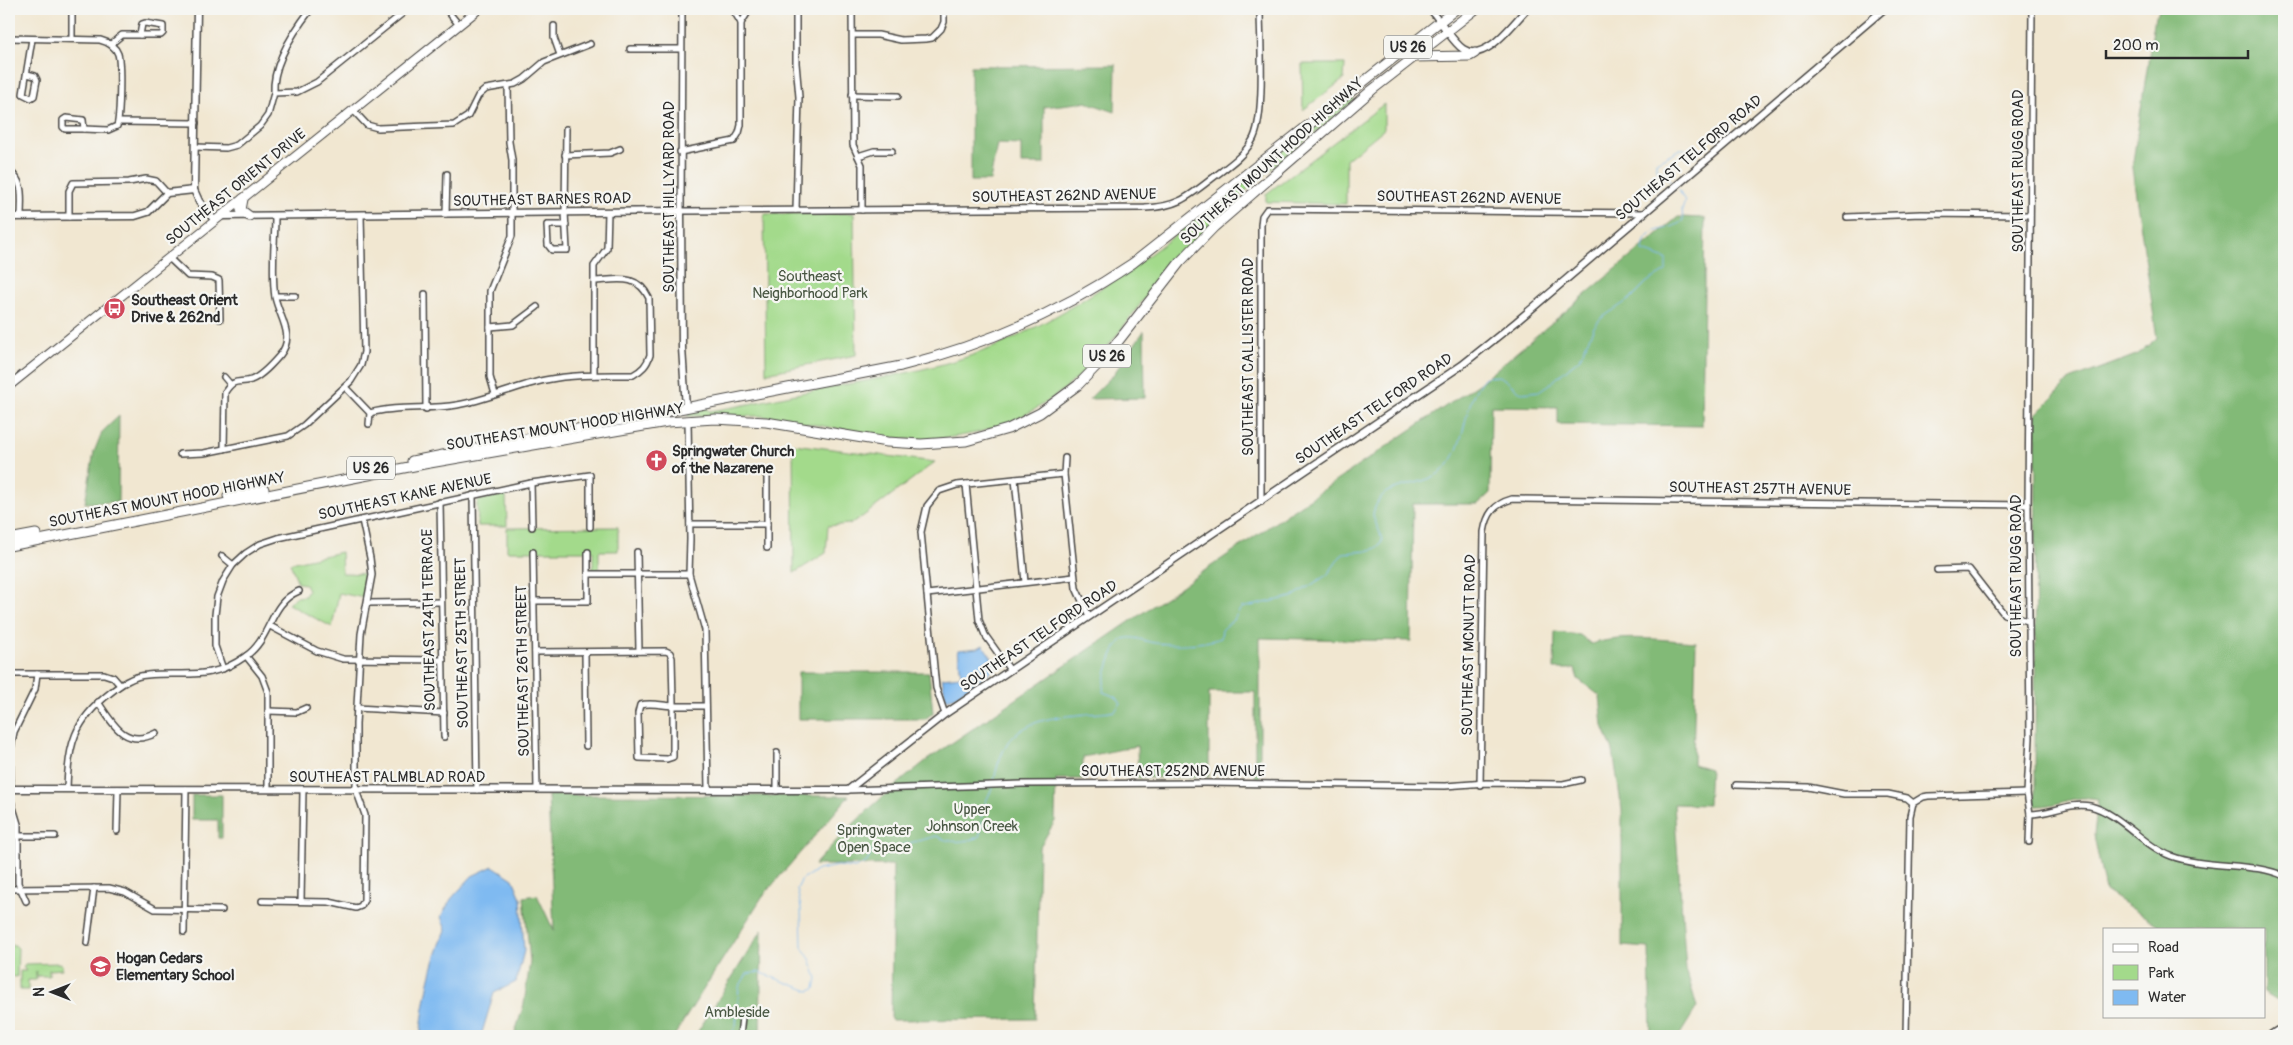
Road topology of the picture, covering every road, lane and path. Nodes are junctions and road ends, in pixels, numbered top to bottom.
1 (72, 9) edge
2 (197, 9) edge
3 (310, 9) edge
4 (408, 9) edge
5 (446, 9) edge
6 (479, 9) edge
7 (682, 9) edge
8 (735, 9) edge
9 (758, 9) edge
10 (796, 9) edge
11 (852, 9) edge
12 (944, 9) edge
13 (1260, 9) edge
14 (1430, 9) edge
15 (1456, 9) edge
16 (1468, 9) edge
17 (1476, 9) edge
18 (1527, 9) edge
19 (1884, 9) edge
20 (2032, 9) edge
21 (748, 11) edge
22 (1440, 22) junction
23 (741, 23) junction
24 (459, 25) junction
25 (554, 26) dead end
26 (1448, 32) junction
27 (140, 35) junction
28 (853, 35) junction
29 (9, 38) edge
30 (32, 39) junction
31 (72, 39) junction
32 (111, 44) junction
33 (590, 44) dead end
34 (630, 49) dead end
35 (681, 49) junction
36 (1475, 53) junction
37 (560, 55) junction
38 (1414, 58) junction
39 (27, 74) dead end
40 (508, 86) junction
41 (1372, 90) junction
42 (274, 93) junction
43 (852, 96) junction
44 (898, 96) dead end
45 (353, 110) junction
46 (119, 122) junction
47 (196, 123) junction
48 (84, 129) dead end
49 (566, 129) dead end
50 (734, 141) junction
51 (740, 146) dead end
52 (195, 147) junction
53 (620, 149) dead end
54 (892, 150) dead end
55 (680, 152) junction
56 (565, 155) junction
57 (858, 156) junction
58 (9, 171) edge
59 (447, 174) dead end
60 (194, 190) junction
61 (167, 193) junction
62 (243, 199) junction
63 (796, 210) junction
64 (862, 210) junction
65 (681, 211) junction
66 (547, 212) junction
67 (565, 212) junction
68 (608, 212) junction
69 (1264, 212) joint
70 (512, 213) junction
71 (1644, 213) junction
72 (446, 214) junction
73 (362, 215) junction
74 (249, 216) junction
75 (275, 216) junction
76 (2030, 216) junction
77 (9, 217) edge
78 (21, 217) junction
79 (68, 217) junction
80 (1847, 217) dead end
81 (219, 218) junction
82 (547, 225) junction
83 (566, 225) junction
84 (169, 258) junction
85 (188, 276) junction
86 (594, 281) junction
87 (185, 283) dead end
88 (425, 294) dead end
89 (275, 296) junction
90 (295, 296) dead end
91 (537, 308) dead end
92 (220, 319) dead end
93 (490, 327) junction
94 (594, 375) junction
95 (224, 377) dead end
96 (230, 384) junction
97 (9, 386) edge
98 (345, 387) junction
99 (495, 394) junction
100 (686, 408) junction
101 (426, 409) junction
102 (370, 412) junction
103 (688, 420) junction
104 (369, 424) dead end
105 (627, 428) junction
106 (224, 449) junction
107 (180, 454) dead end
108 (1066, 458) dead end
109 (763, 469) dead end
110 (1064, 474) junction
111 (1015, 479) junction
112 (531, 483) junction
113 (966, 484) junction
114 (473, 495) junction
115 (440, 502) junction
116 (1261, 502) junction
117 (2028, 505) junction
118 (1493, 508) joint
119 (362, 520) junction
120 (690, 524) junction
121 (767, 524) junction
122 (532, 527) dead end
123 (590, 527) dead end
124 (9, 539) edge
125 (9, 546) edge
126 (767, 548) dead end
127 (533, 552) dead end
128 (588, 552) dead end
129 (637, 552) dead end
130 (222, 556) dead end
131 (233, 565) junction
132 (1937, 570) dead end
133 (588, 574) junction
134 (637, 574) junction
135 (689, 574) junction
136 (1074, 577) junction
137 (1025, 582) junction
138 (976, 587) junction
139 (299, 591) dead end
140 (927, 594) junction
141 (534, 601) junction
142 (441, 602) junction
143 (368, 603) junction
144 (1089, 616) junction
145 (2028, 621) junction
146 (270, 626) junction
147 (639, 651) junction
148 (535, 652) junction
149 (585, 652) junction
150 (246, 656) junction
151 (360, 659) junction
152 (443, 660) junction
153 (223, 668) junction
154 (1010, 670) junction
155 (37, 674) junction
156 (9, 676) edge
157 (120, 685) junction
158 (98, 702) junction
159 (673, 706) junction
160 (706, 706) junction
161 (306, 708) dead end
162 (357, 708) junction
163 (268, 711) junction
164 (444, 713) junction
165 (945, 714) junction
166 (156, 733) dead end
167 (444, 736) dead end
168 (10, 745) edge
169 (586, 746) dead end
170 (777, 753) dead end
171 (1581, 780) dead end
172 (1480, 785) junction
173 (1736, 785) dead end
174 (10, 789) edge
175 (67, 789) junction
176 (118, 789) junction
177 (186, 789) junction
178 (268, 790) junction
179 (303, 790) junction
180 (356, 790) junction
181 (477, 790) junction
182 (537, 790) junction
183 (708, 790) junction
184 (848, 790) junction
185 (765, 791) joint
186 (777, 791) junction
187 (2028, 793) junction
188 (1913, 803) junction
189 (2030, 814) junction
190 (117, 831) dead end
191 (9, 836) edge
192 (18, 836) junction
193 (55, 836) dead end
194 (2030, 842) dead end
195 (2284, 876) edge
196 (21, 888) junction
197 (94, 888) junction
198 (9, 889) edge
199 (26, 901) dead end
200 (262, 901) dead end
201 (301, 902) junction
202 (185, 910) junction
203 (222, 910) dead end
204 (184, 932) dead end
205 (87, 943) dead end
206 (742, 1017) dead end
207 (2284, 1032) edge
208 (740, 1036) edge
209 (1906, 1036) edge
210 (2268, 1036) edge

1 - 31 street
2 - 47 street
3 - 42 street
4 - 42 street
5 - 24 street
6 - 24 main road, SOUTHEAST ORIENT DRIVE
7 - 35 street, SOUTHEAST HILLYARD ROAD
8 - 23 street
9 - 21 street
10 - 63 street
11 - 28 street
12 - 28 street
13 - 64 street, SOUTHEAST 262ND AVENUE
14 - 22 street
15 - 22 main road, SOUTHEAST MOUNT HOOD HIGHWAY / US 26
16 - 26 main road
17 - 26 main road, SOUTHEAST MOUNT HOOD HIGHWAY / US 26
18 - 36 street
19 - 71 street, SOUTHEAST TELFORD ROAD
20 - 76 street, SOUTHEAST RUGG ROAD
21 - 23 street
22 - 26 street
22 - 41 main road
22 - 100 main road, SOUTHEAST MOUNT HOOD HIGHWAY / US 26
23 - 50 street
24 - 45 main road, SOUTHEAST ORIENT DRIVE
25 - 37 street
26 - 36 street
26 - 38 main road, SOUTHEAST MOUNT HOOD HIGHWAY / US 26
27 - 27 street
27 - 32 street
28 - 43 street
29 - 30 street
30 - 31 street
30 - 39 street
31 - 32 street
32 - 46 street
33 - 37 street
34 - 35 street
35 - 55 street, SOUTHEAST HILLYARD ROAD
36 - 38 main road
37 - 40 street
38 - 41 main road, SOUTHEAST MOUNT HOOD HIGHWAY / US 26
40 - 45 street
40 - 70 street
41 - 103 main road, SOUTHEAST MOUNT HOOD HIGHWAY / US 26
42 - 52 street
43 - 44 street
43 - 57 street
45 - 62 main road, SOUTHEAST ORIENT DRIVE
46 - 47 street
46 - 48 street
47 - 52 street
49 - 56 street
50 - 51 street
50 - 55 street
52 - 60 street
53 - 56 street
54 - 57 street
55 - 65 street, SOUTHEAST HILLYARD ROAD
56 - 67 street
57 - 64 street
58 - 78 street
59 - 72 street
60 - 61 street
60 - 81 street
61 - 79 street
61 - 79 street
62 - 74 main road
62 - 81 main road, SOUTHEAST ORIENT DRIVE
63 - 64 street, SOUTHEAST BARNES ROAD
63 - 65 street, SOUTHEAST BARNES ROAD
65 - 68 street, SOUTHEAST BARNES ROAD
65 - 100 street, SOUTHEAST HILLYARD ROAD
66 - 67 street, SOUTHEAST BARNES ROAD
66 - 70 street, SOUTHEAST BARNES ROAD
66 - 82 street
67 - 68 street, SOUTHEAST BARNES ROAD
67 - 83 street
68 - 86 street
69 - 71 street, SOUTHEAST 262ND AVENUE
69 - 116 street, SOUTHEAST CALLISTER ROAD
70 - 72 street, SOUTHEAST BARNES ROAD
70 - 93 street
71 - 116 street, SOUTHEAST TELFORD ROAD
72 - 73 street, SOUTHEAST BARNES ROAD
73 - 75 street, SOUTHEAST BARNES ROAD
73 - 98 street
74 - 75 street, SOUTHEAST BARNES ROAD
74 - 81 street, SOUTHEAST BARNES ROAD
75 - 89 street
76 - 80 street
76 - 117 street, SOUTHEAST RUGG ROAD
77 - 78 street
78 - 79 street
81 - 84 main road, SOUTHEAST ORIENT DRIVE
82 - 83 street
82 - 83 street
84 - 85 street
84 - 97 main road, SOUTHEAST ORIENT DRIVE
85 - 87 street
85 - 92 street
86 - 94 street
86 - 94 street
88 - 101 street
89 - 90 street
89 - 96 street
91 - 93 street
93 - 99 street
94 - 99 street
95 - 96 street
96 - 106 street
98 - 102 street
98 - 106 street
99 - 101 street
100 - 105 main road
100 - 124 main road, SOUTHEAST MOUNT HOOD HIGHWAY / US 26
101 - 102 street
102 - 104 street
103 - 105 main road, SOUTHEAST MOUNT HOOD HIGHWAY / US 26
103 - 120 street
105 - 125 main road, SOUTHEAST MOUNT HOOD HIGHWAY / US 26
106 - 107 street
108 - 110 street
109 - 121 street
110 - 111 street
110 - 136 street
111 - 113 street
111 - 137 street
112 - 114 street, SOUTHEAST KANE AVENUE
112 - 122 street
112 - 123 street, SOUTHEAST KANE AVENUE
113 - 138 street
113 - 140 street
114 - 115 street, SOUTHEAST KANE AVENUE
114 - 181 street, SOUTHEAST 25TH STREET
115 - 119 street, SOUTHEAST KANE AVENUE
115 - 142 street, SOUTHEAST 24TH TERRACE
116 - 144 street, SOUTHEAST TELFORD ROAD
117 - 118 street, SOUTHEAST 257TH AVENUE
117 - 145 street, SOUTHEAST RUGG ROAD
118 - 172 street, SOUTHEAST MCNUTT ROAD
119 - 131 street, SOUTHEAST KANE AVENUE
119 - 143 street
120 - 121 street
120 - 135 street
121 - 126 street
127 - 141 street, SOUTHEAST 26TH STREET
128 - 133 street
129 - 134 street
130 - 131 street
131 - 153 street, SOUTHEAST KANE AVENUE
132 - 145 street
133 - 134 street
133 - 141 street
134 - 135 street
134 - 147 street
135 - 160 street
136 - 137 street
136 - 144 street
137 - 138 street
138 - 140 street
138 - 154 street
139 - 146 street
140 - 165 street
141 - 148 street, SOUTHEAST 26TH STREET
142 - 143 street
142 - 152 street, SOUTHEAST 24TH TERRACE
143 - 151 street
144 - 154 street, SOUTHEAST TELFORD ROAD
145 - 187 street, SOUTHEAST RUGG ROAD
146 - 150 street
146 - 151 street
147 - 149 street
147 - 159 street
148 - 149 street
148 - 182 street, SOUTHEAST 26TH STREET
149 - 169 street
150 - 153 street
150 - 163 street
151 - 152 street
151 - 162 street
152 - 164 street, SOUTHEAST 24TH TERRACE
153 - 157 street
154 - 165 street, SOUTHEAST TELFORD ROAD
155 - 156 street
155 - 157 street
155 - 168 street
157 - 158 street
158 - 166 street
158 - 175 street
159 - 159 street
159 - 160 street
160 - 183 street
161 - 163 street
162 - 164 street
162 - 180 street
163 - 178 street
164 - 167 street, SOUTHEAST 24TH TERRACE
165 - 184 street, SOUTHEAST TELFORD ROAD
168 - 174 street
170 - 186 street
171 - 172 street, SOUTHEAST 252ND AVENUE
172 - 184 street, SOUTHEAST 252ND AVENUE
173 - 188 street
174 - 175 street, SOUTHEAST PALMBLAD ROAD
174 - 192 street
175 - 176 street, SOUTHEAST PALMBLAD ROAD
176 - 177 street, SOUTHEAST PALMBLAD ROAD
176 - 190 street
177 - 178 street, SOUTHEAST PALMBLAD ROAD
177 - 202 street
178 - 179 street, SOUTHEAST PALMBLAD ROAD
179 - 180 street, SOUTHEAST PALMBLAD ROAD
179 - 201 street
180 - 181 street, SOUTHEAST PALMBLAD ROAD
180 - 201 street
181 - 182 street, SOUTHEAST PALMBLAD ROAD
182 - 183 street, SOUTHEAST PALMBLAD ROAD
183 - 185 street, SOUTHEAST PALMBLAD ROAD
184 - 186 street, SOUTHEAST 252ND AVENUE
185 - 186 street, SOUTHEAST 252ND AVENUE
187 - 188 street
187 - 189 street, SOUTHEAST RUGG ROAD
188 - 209 street
189 - 194 street, SOUTHEAST RUGG ROAD
189 - 195 street
191 - 192 street
192 - 193 street
192 - 196 street
196 - 197 street
196 - 198 street
196 - 199 street
197 - 202 street
197 - 205 street
200 - 201 street
202 - 203 street
202 - 204 street
206 - 208 street
207 - 210 street

